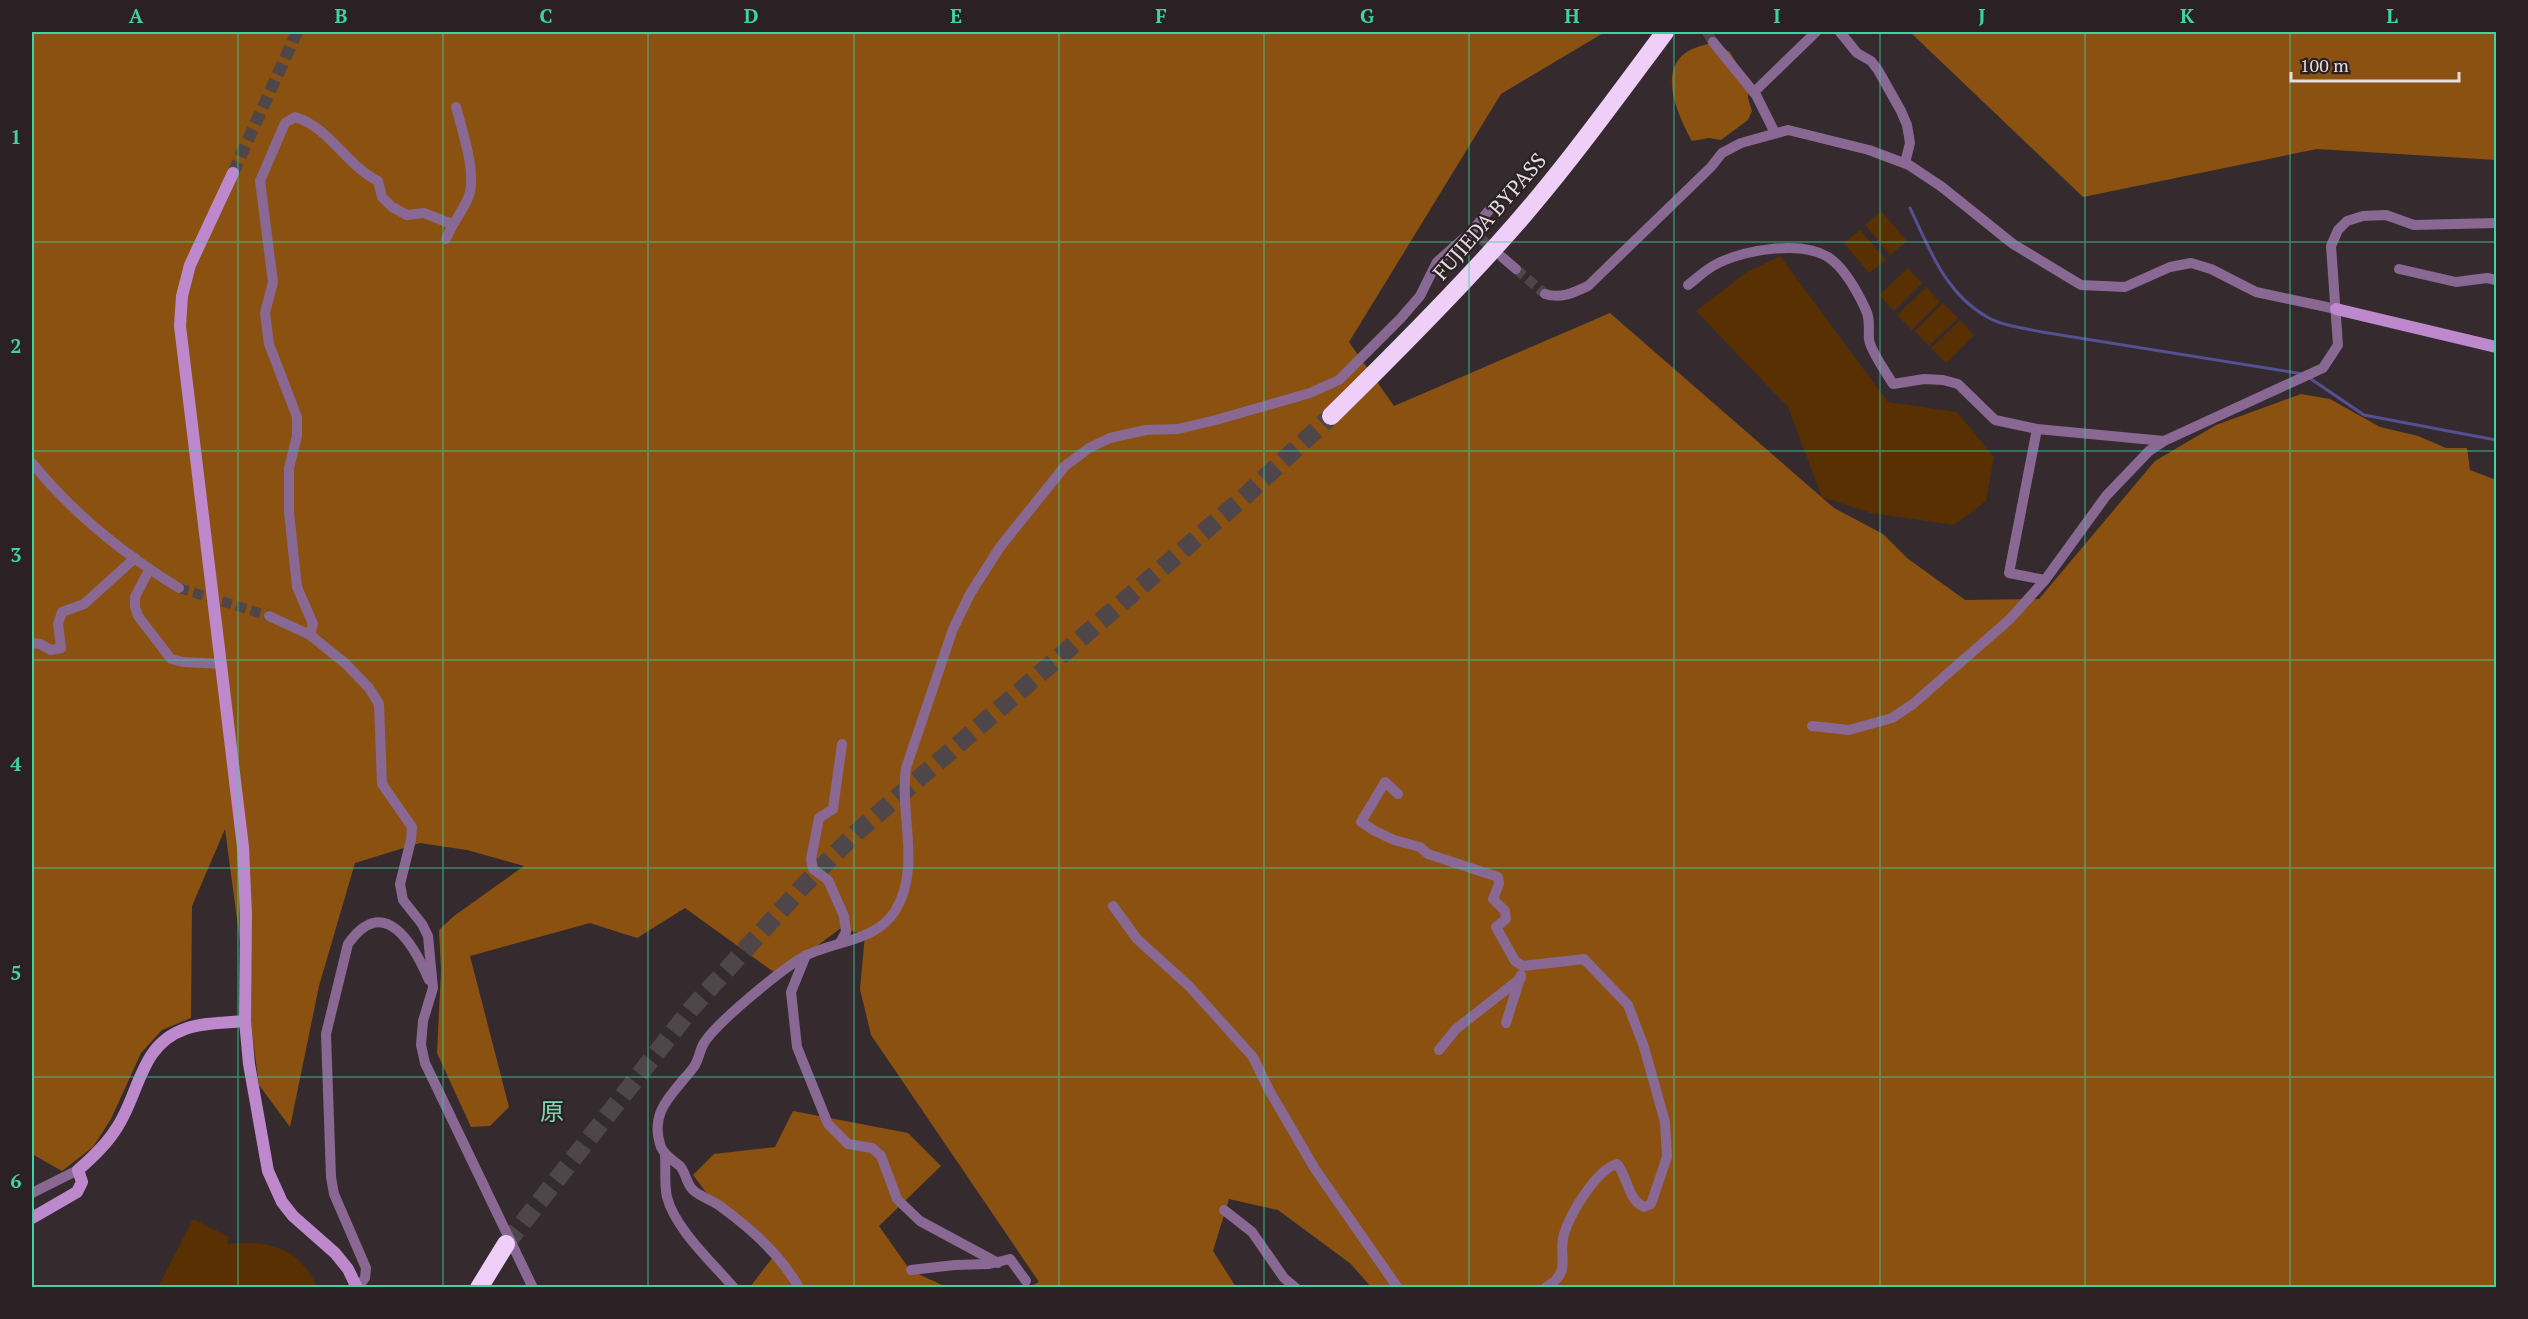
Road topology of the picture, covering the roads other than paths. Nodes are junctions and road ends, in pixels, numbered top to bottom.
1 (1665, 32) edge
2 (1816, 32) edge
3 (1840, 32) edge
4 (1713, 42) tunnel mouth
5 (1754, 92) junction
6 (456, 107) dead end
7 (1775, 133) junction
8 (1905, 163) junction
9 (233, 173) tunnel mouth
10 (1490, 209) dead end
11 (2496, 223) edge
12 (452, 224) junction
13 (1472, 231) junction
14 (446, 239) dead end
15 (1481, 239) tunnel mouth
16 (1502, 256) tunnel mouth
17 (1516, 269) tunnel mouth
18 (2399, 269) dead end
19 (2496, 280) edge
20 (1688, 285) dead end
21 (1545, 294) tunnel mouth
22 (2336, 309) junction
23 (2496, 347) edge
24 (1331, 416) tunnel mouth
25 (2037, 429) junction
26 (2164, 441) junction
27 (32, 463) edge
28 (135, 558) junction
29 (149, 570) junction
30 (2045, 580) junction
31 (179, 588) tunnel mouth
32 (269, 616) tunnel mouth
33 (310, 635) junction
34 (32, 643) edge
35 (222, 664) junction
36 (1812, 726) dead end
37 (842, 744) dead end
38 (1398, 794) dead end
39 (1113, 906) dead end
40 (840, 943) junction
41 (807, 955) junction
42 (1523, 966) junction
43 (1521, 978) junction
44 (433, 988) junction
45 (245, 1021) junction
46 (1506, 1023) dead end
47 (1439, 1050) dead end
48 (665, 1155) junction
49 (78, 1170) junction
50 (32, 1193) edge
51 (1224, 1210) dead end
52 (32, 1218) edge
53 (998, 1263) junction
54 (910, 1270) dead end
55 (1026, 1281) dead end
56 (357, 1287) edge
57 (533, 1287) edge
58 (734, 1287) edge
59 (799, 1287) edge
60 (1296, 1287) edge
61 (1398, 1287) edge
62 (1545, 1287) edge

1 - 24 highway, FUJIEDA BYPASS
2 - 5 street
3 - 8 street
4 - 5 street
5 - 7 street
6 - 12 street
7 - 8 street
7 - 21 street
8 - 22 street
9 - 35 street
10 - 13 street
11 - 22 street
12 - 14 street
12 - 33 street
13 - 15 street
13 - 40 street
16 - 17 street
18 - 19 street
20 - 25 street
22 - 23 street
22 - 26 street
25 - 26 street
25 - 30 street
26 - 30 street
27 - 28 street
28 - 29 street
28 - 34 street
29 - 31 street
29 - 35 street
30 - 36 street
32 - 33 street
33 - 44 street
35 - 45 street
37 - 40 street
38 - 42 street
39 - 61 street
40 - 41 street
41 - 48 street
41 - 53 street
42 - 43 street
42 - 62 street
43 - 46 street
43 - 47 street
44 - 56 street
44 - 57 street
45 - 49 street
45 - 56 street
48 - 58 street
48 - 59 street
49 - 50 street
49 - 52 street
51 - 60 street
53 - 54 street
53 - 55 street

